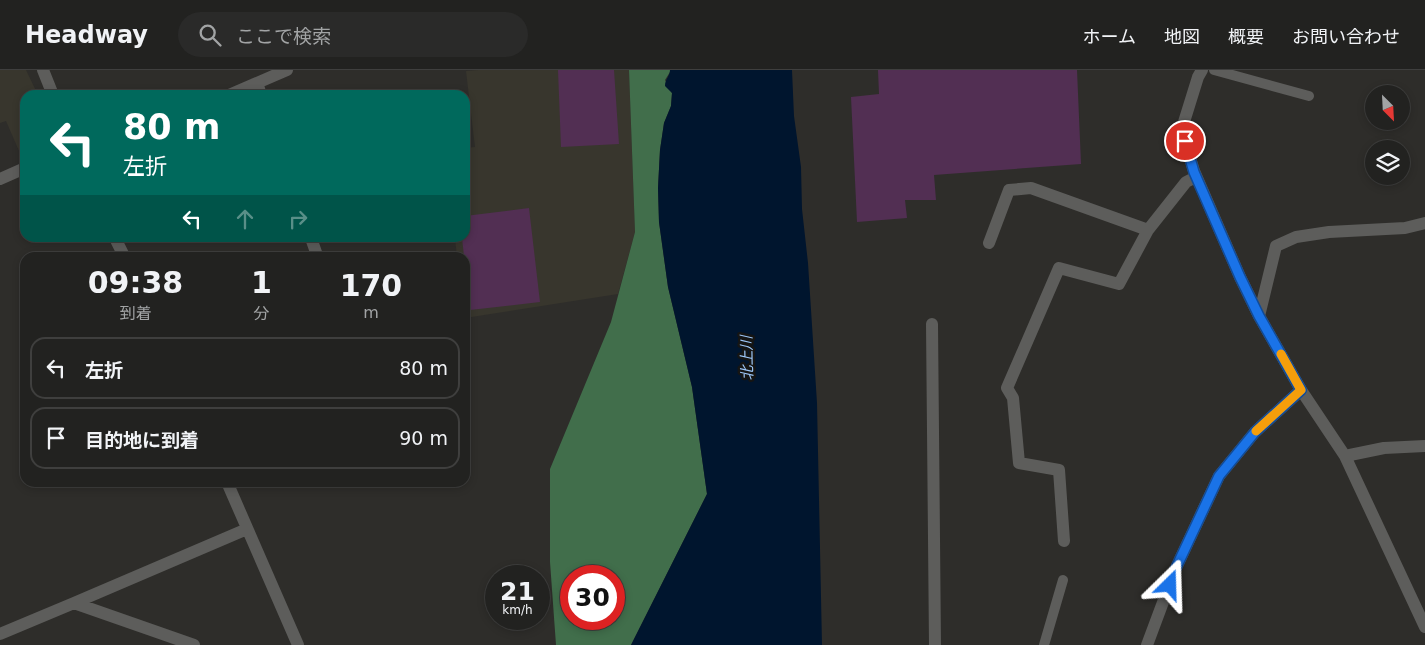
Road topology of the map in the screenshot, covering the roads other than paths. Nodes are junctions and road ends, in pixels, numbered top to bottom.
1 (43, 70) edge
2 (287, 70) edge
3 (1202, 70) edge
4 (1214, 70) edge
5 (259, 89) edge
6 (51, 90) edge
7 (1309, 96) dead end
8 (20, 170) edge
9 (1196, 177) junction
10 (0, 179) edge
11 (1425, 222) edge
12 (1148, 230) junction
13 (989, 243) dead end
14 (1259, 316) junction
15 (932, 324) dead end
16 (1301, 390) junction
17 (1425, 446) edge
18 (1345, 456) junction
19 (229, 487) edge
20 (247, 529) junction
21 (1064, 541) dead end
22 (1063, 580) dead end
23 (74, 603) junction
24 (1425, 628) edge
25 (0, 634) edge
26 (194, 645) edge
27 (298, 645) edge
28 (935, 645) edge
29 (1044, 645) edge
30 (1148, 645) edge

1 - 6 street
2 - 5 street
3 - 9 street
4 - 7 lane
8 - 10 street
9 - 12 street
9 - 14 street
11 - 14 street
12 - 13 street
12 - 21 street
14 - 16 street
15 - 28 street
16 - 18 street
16 - 30 street
17 - 18 street
18 - 24 street
19 - 20 street
20 - 23 street
20 - 27 street
22 - 29 lane
23 - 25 street
23 - 26 street

